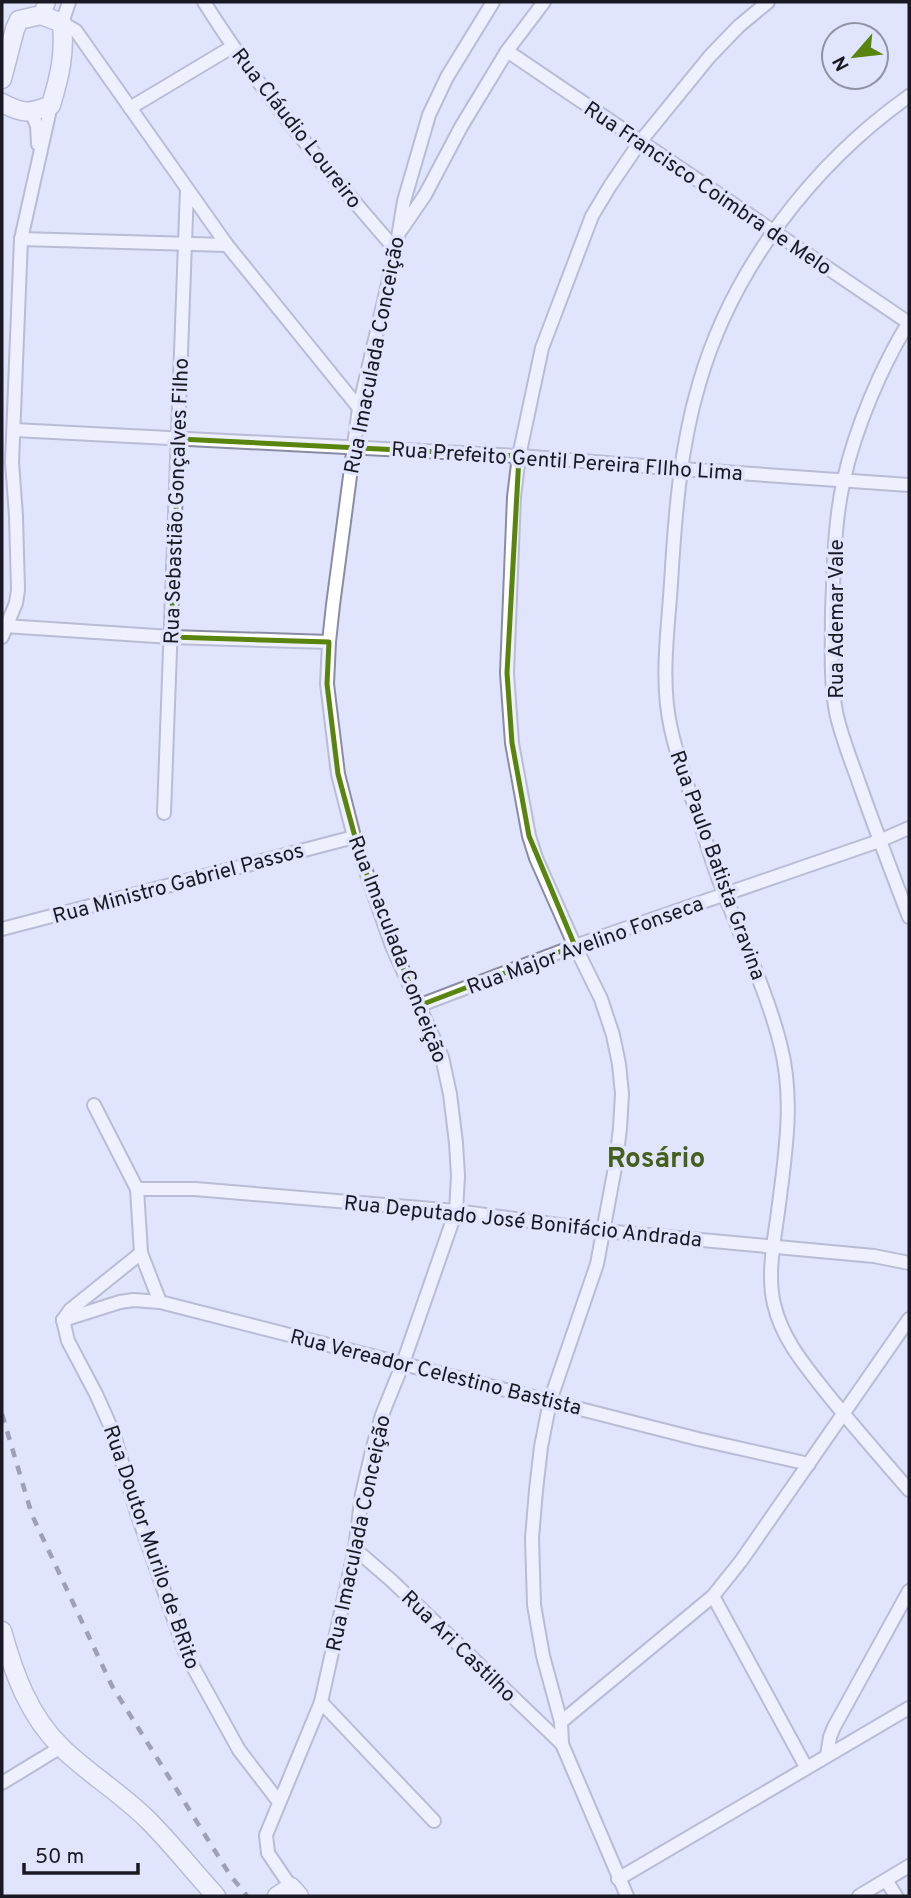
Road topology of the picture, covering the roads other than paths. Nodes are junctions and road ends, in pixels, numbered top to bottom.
1 (23, 2) edge
2 (69, 2) edge
3 (204, 2) edge
4 (493, 2) edge
5 (544, 2) edge
6 (768, 2) edge
7 (44, 8) edge
8 (19, 20) junction
9 (62, 23) junction
10 (232, 47) junction
11 (507, 51) junction
12 (2, 79) edge
13 (909, 96) edge
14 (2, 103) edge
15 (51, 105) junction
16 (130, 108) junction
17 (32, 114) junction
18 (640, 142) junction
19 (39, 158) junction
20 (187, 189) junction
21 (772, 232) junction
22 (398, 233) junction
23 (21, 239) junction
24 (184, 244) junction
25 (227, 245) junction
26 (396, 250) junction
27 (909, 323) edge
28 (359, 408) junction
29 (14, 430) junction
30 (179, 439) junction
31 (355, 446) junction
32 (519, 456) junction
33 (681, 469) junction
34 (844, 479) junction
35 (909, 485) edge
36 (4, 632) edge
37 (171, 637) junction
38 (329, 642) junction
39 (164, 813) dead end
40 (909, 828) edge
41 (354, 837) junction
42 (879, 841) junction
43 (724, 895) junction
44 (909, 917) edge
45 (2, 929) edge
46 (575, 946) junction
47 (418, 1006) junction
48 (94, 1105) dead end
49 (136, 1189) junction
50 (456, 1210) junction
51 (604, 1231) junction
52 (773, 1246) junction
53 (141, 1253) junction
54 (909, 1263) edge
55 (160, 1302) junction
56 (909, 1319) edge
57 (63, 1320) junction
58 (403, 1363) junction
59 (550, 1401) junction
60 (844, 1414) junction
61 (809, 1464) junction
62 (909, 1490) edge
63 (355, 1549) junction
64 (909, 1591) edge
65 (713, 1596) junction
66 (2, 1631) edge
67 (321, 1702) junction
68 (909, 1708) edge
69 (561, 1722) junction
70 (562, 1744) junction
71 (61, 1747) junction
72 (827, 1755) junction
73 (806, 1767) junction
74 (2, 1783) edge
75 (279, 1802) junction
76 (434, 1821) dead end
77 (909, 1866) edge
78 (618, 1879) junction
79 (886, 1880) junction
80 (289, 1893) edge
81 (216, 1896) edge
82 (627, 1896) edge
83 (859, 1896) edge
84 (896, 1896) edge

1 - 8 main road
2 - 9 street
3 - 10 street, Rua Cláudio Loureiro
4 - 22 street, Rua Imaculada Conceição
5 - 11 street
6 - 18 street
7 - 8 main road
7 - 9 main road
8 - 12 main road
9 - 15 main road
9 - 16 street
10 - 16 street
10 - 26 street, Rua Cláudio Loureiro
11 - 18 street, Rua Francisco Coimbra de Melo
11 - 22 street
13 - 21 street, Rua Paulo Batista Gravina
14 - 17 main road
15 - 17 main road
15 - 19 street
16 - 20 street
17 - 19 street
18 - 21 street, Rua Francisco Coimbra de Melo
18 - 32 street
19 - 23 street
20 - 24 street, Rua Sebastião Gonçalves Filho
20 - 25 street
21 - 27 street, Rua Francisco Coimbra de Melo
21 - 33 street, Rua Paulo Batista Gravina
22 - 26 street, Rua Imaculada Conceição
23 - 24 street
23 - 29 street
24 - 25 street
24 - 30 street, Rua Sebastião Gonçalves Filho
25 - 28 street
26 - 28 street, Rua Imaculada Conceição
27 - 34 street, Rua Ademar Vale
28 - 31 street, Rua Imaculada Conceição
29 - 30 street, Rua Prefeito Gentil Pereira FIlho Lima
29 - 36 street
30 - 31 street, Rua Prefeito Gentil Pereira FIlho Lima
30 - 37 street, Rua Sebastião Gonçalves Filho
31 - 32 street, Rua Prefeito Gentil Pereira FIlho Lima
31 - 38 street, Rua Imaculada Conceição
32 - 33 street, Rua Prefeito Gentil Pereira FIlho Lima
32 - 46 street
33 - 34 street, Rua Prefeito Gentil Pereira FIlho Lima
33 - 43 street, Rua Paulo Batista Gravina
34 - 35 street, Rua Prefeito Gentil Pereira FIlho Lima
34 - 42 street, Rua Ademar Vale
36 - 37 street
37 - 38 street
37 - 39 street, Rua Sebastião Gonçalves Filho
38 - 41 street, Rua Imaculada Conceição
40 - 42 street, Rua Major Avelino Fonseca
41 - 45 street, Rua Ministro Gabriel Passos
41 - 47 street, Rua Imaculada Conceição
42 - 43 street, Rua Major Avelino Fonseca
42 - 44 street, Rua Ademar Vale
43 - 46 street, Rua Major Avelino Fonseca
43 - 52 street, Rua Paulo Batista Gravina
46 - 47 street, Rua Major Avelino Fonseca
46 - 51 street
47 - 50 street, Rua Imaculada Conceição
48 - 49 street
49 - 50 street, Rua Deputado José Bonifácio Andrada
49 - 53 street
50 - 51 street, Rua Deputado José Bonifácio Andrada
50 - 58 street, Rua Imaculada Conceição
51 - 52 street, Rua Deputado José Bonifácio Andrada
51 - 59 street
52 - 54 street, Rua Deputado José Bonifácio Andrada
52 - 60 street, Rua Paulo Batista Gravina
53 - 55 street
53 - 57 street
55 - 57 street, Rua Vereador Celestino Bastista
55 - 58 street, Rua Vereador Celestino Bastista
56 - 60 street
57 - 75 street, Rua Doutor Murilo de BRito
58 - 59 street, Rua Vereador Celestino Bastista
58 - 63 street, Rua Imaculada Conceição
59 - 61 street, Rua Vereador Celestino Bastista
59 - 69 street
60 - 61 street
60 - 62 street, Rua Paulo Batista Gravina
61 - 65 street
63 - 67 street, Rua Imaculada Conceição
63 - 70 street, Rua Ari Castilho
64 - 72 street
65 - 69 street
65 - 73 street
66 - 71 main road
67 - 75 street, Rua Imaculada Conceição
67 - 76 street
68 - 72 street
69 - 70 street
70 - 78 street
71 - 74 street
71 - 81 main road
72 - 73 street
73 - 78 street
75 - 80 street, Rua Imaculada Conceição
77 - 79 street
78 - 82 street
79 - 83 street
79 - 84 street

